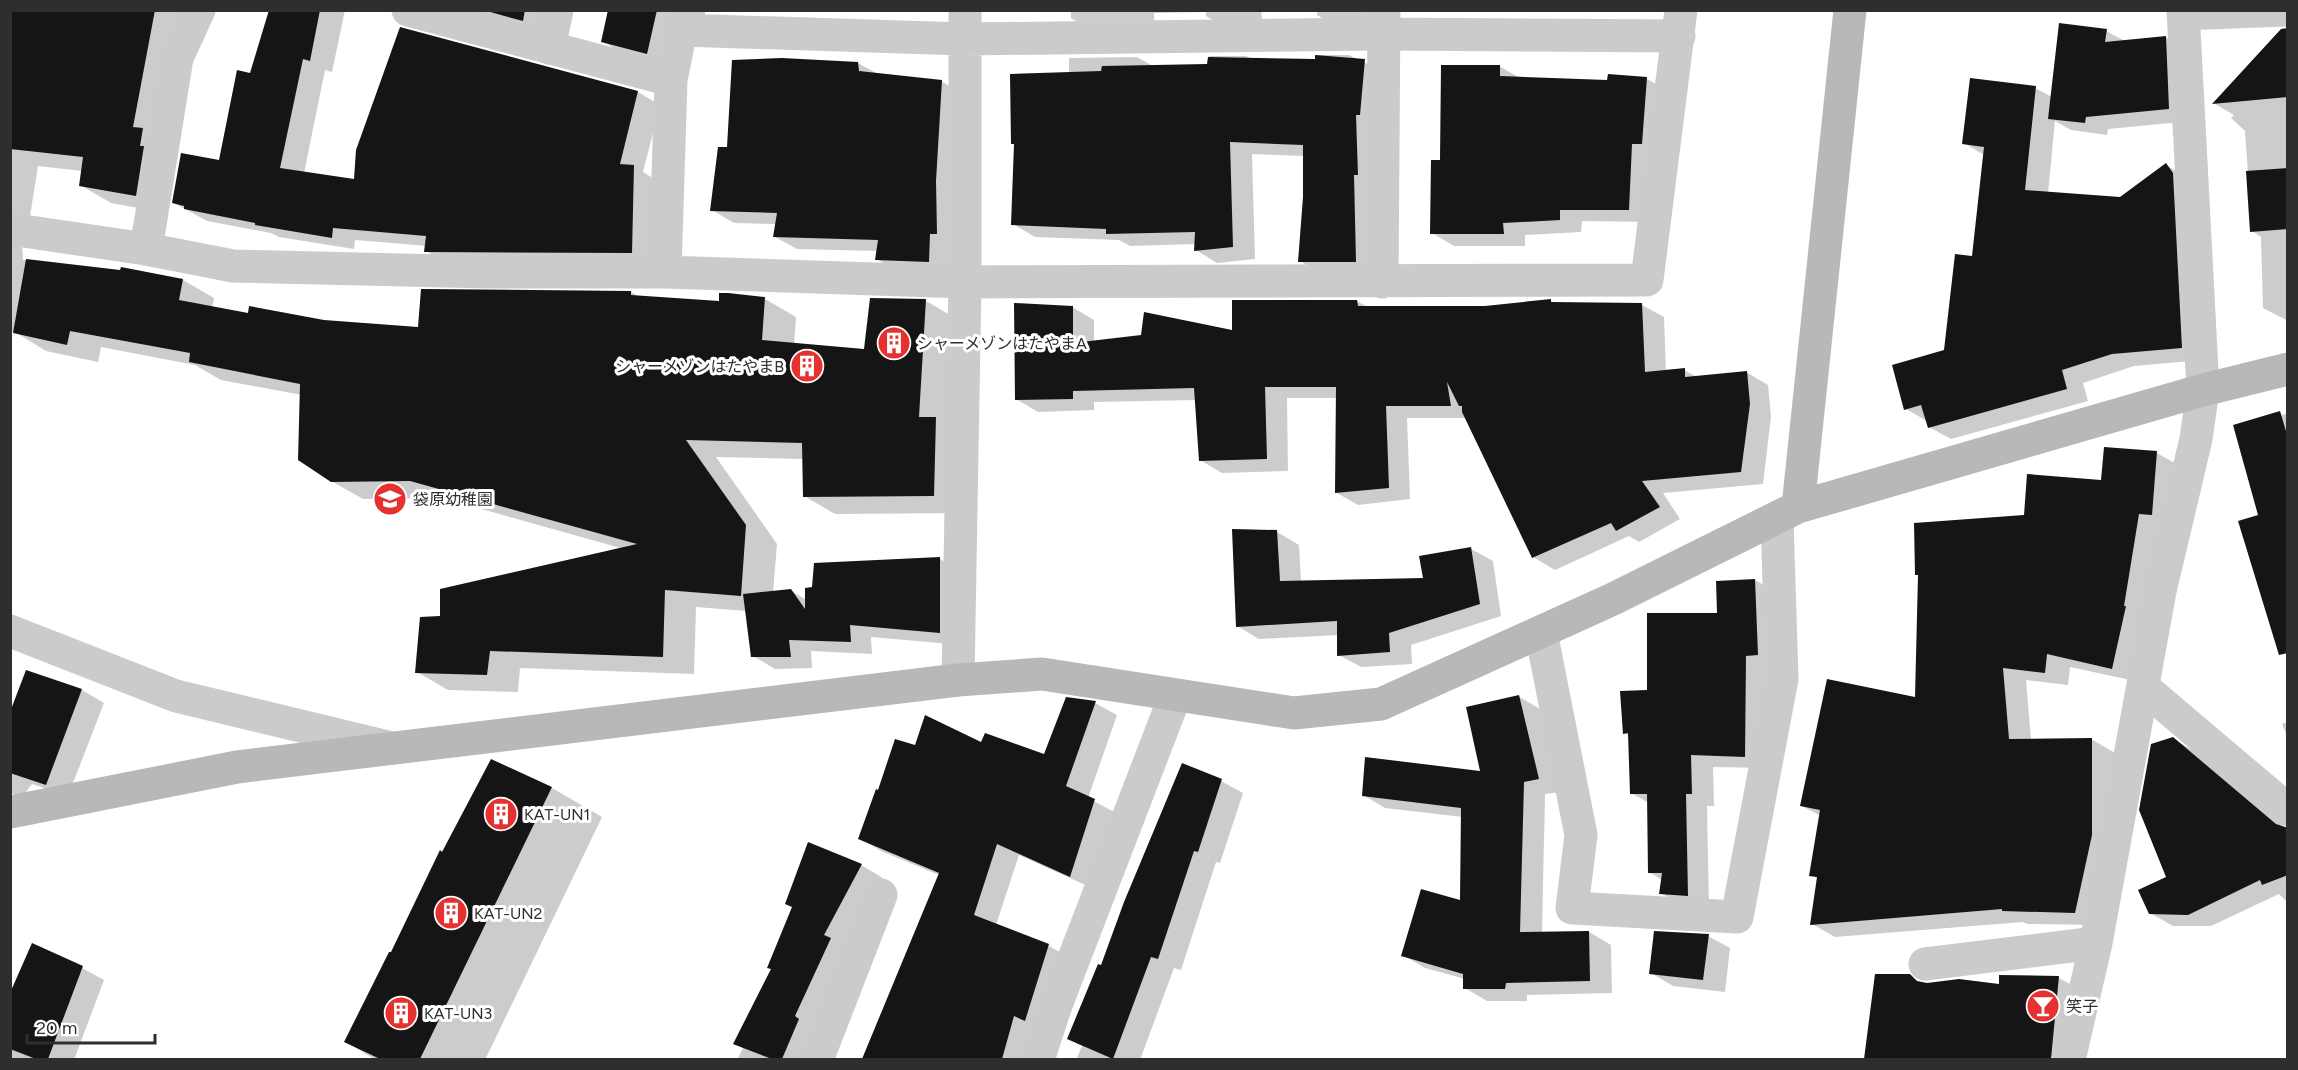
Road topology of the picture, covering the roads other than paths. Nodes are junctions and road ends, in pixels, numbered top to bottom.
1 (199, 10) edge
2 (408, 10) edge
3 (557, 10) edge
4 (1850, 10) edge
5 (2284, 10) edge
6 (2183, 12) edge
7 (685, 20) edge
8 (1384, 22) edge
9 (1680, 23) edge
10 (965, 25) edge
11 (549, 48) junction
12 (670, 80) junction
13 (10, 228) edge
14 (146, 249) junction
15 (665, 272) junction
16 (965, 282) junction
17 (1382, 282) junction
18 (2288, 369) edge
19 (2203, 390) junction
20 (1787, 512) junction
21 (10, 631) edge
22 (1541, 632) junction
23 (958, 680) junction
24 (2143, 687) junction
25 (1175, 696) junction
26 (388, 747) junction
27 (2288, 810) edge
28 (10, 812) edge
29 (880, 895) dead end
30 (2096, 943) junction
31 (1925, 964) dead end
32 (817, 1059) edge
33 (1038, 1059) edge
34 (2069, 1059) edge

1 - 14 street
2 - 11 street
3 - 11 street
4 - 20 street
5 - 6 street
6 - 19 street
7 - 10 street
7 - 12 street
8 - 9 street
8 - 10 street
8 - 17 street
9 - 17 street
10 - 16 street
11 - 12 street
12 - 15 street
13 - 14 street
14 - 15 street
15 - 16 street
16 - 17 street
16 - 23 street
18 - 19 street
19 - 20 street
19 - 24 street
20 - 22 street
20 - 22 street
21 - 26 street
22 - 25 street
23 - 25 street
23 - 26 street
24 - 27 street
24 - 30 street
25 - 33 street
26 - 28 street
29 - 32 street
30 - 31 street
30 - 34 street

